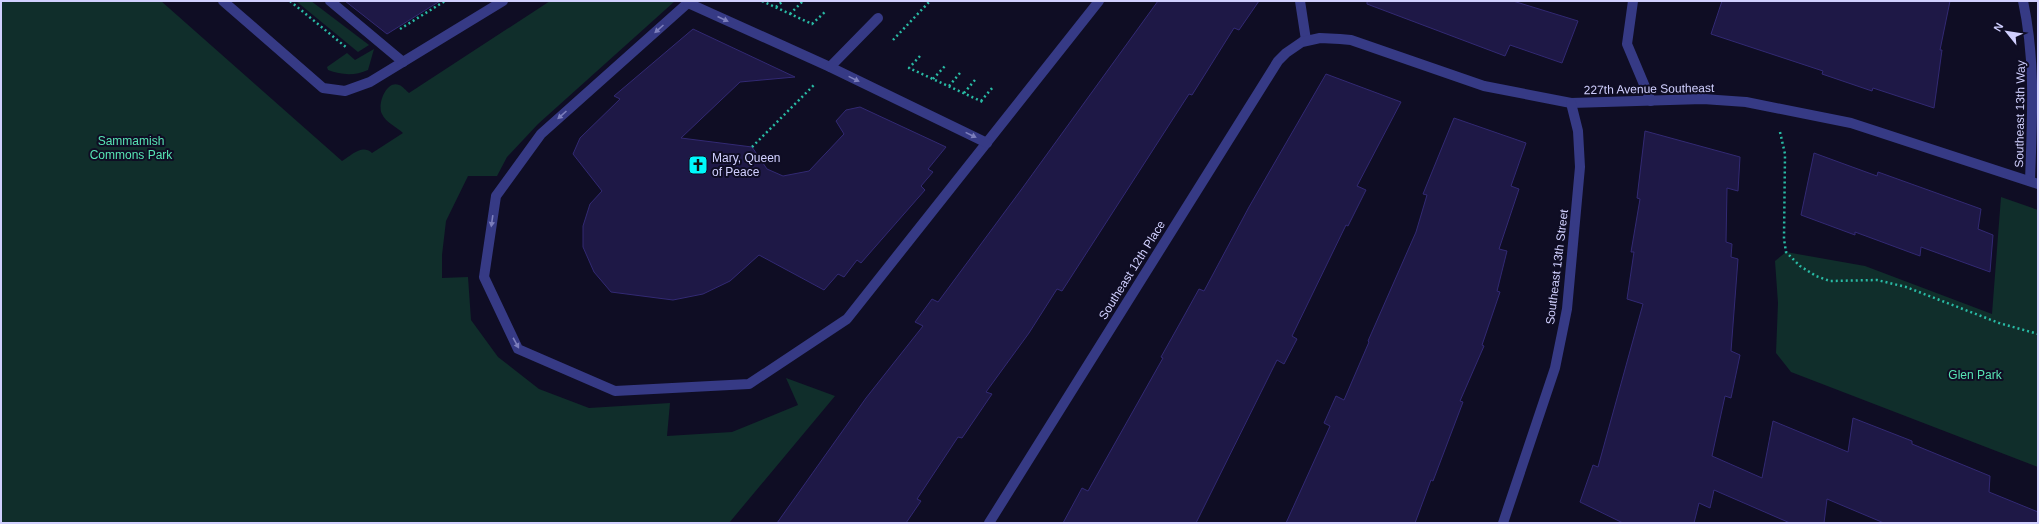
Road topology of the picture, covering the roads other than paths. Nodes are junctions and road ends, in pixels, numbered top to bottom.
1 (222, 1) edge
2 (330, 1) edge
3 (503, 1) edge
4 (1099, 1) edge
5 (1300, 1) edge
6 (1633, 1) edge
7 (2023, 1) edge
8 (689, 2) edge
9 (878, 18) dead end
10 (1306, 40) junction
11 (403, 62) junction
12 (830, 67) junction
13 (1651, 101) junction
14 (1571, 103) junction
15 (987, 143) junction
16 (2034, 183) edge
17 (989, 523) edge
18 (1503, 523) edge

1 - 11 street
2 - 11 street
3 - 11 street
4 - 15 street
5 - 10 street
6 - 13 street
7 - 16 street, Southeast 13th Way
8 -> 12 street
8 -> 15 street
9 - 12 street
10 - 14 street, 227th Avenue Southeast
10 - 17 street, Southeast 12th Place
12 -> 15 street
13 - 14 street, 227th Avenue Southeast
13 - 16 street, 227th Avenue Southeast
14 - 18 street, Southeast 13th Street

